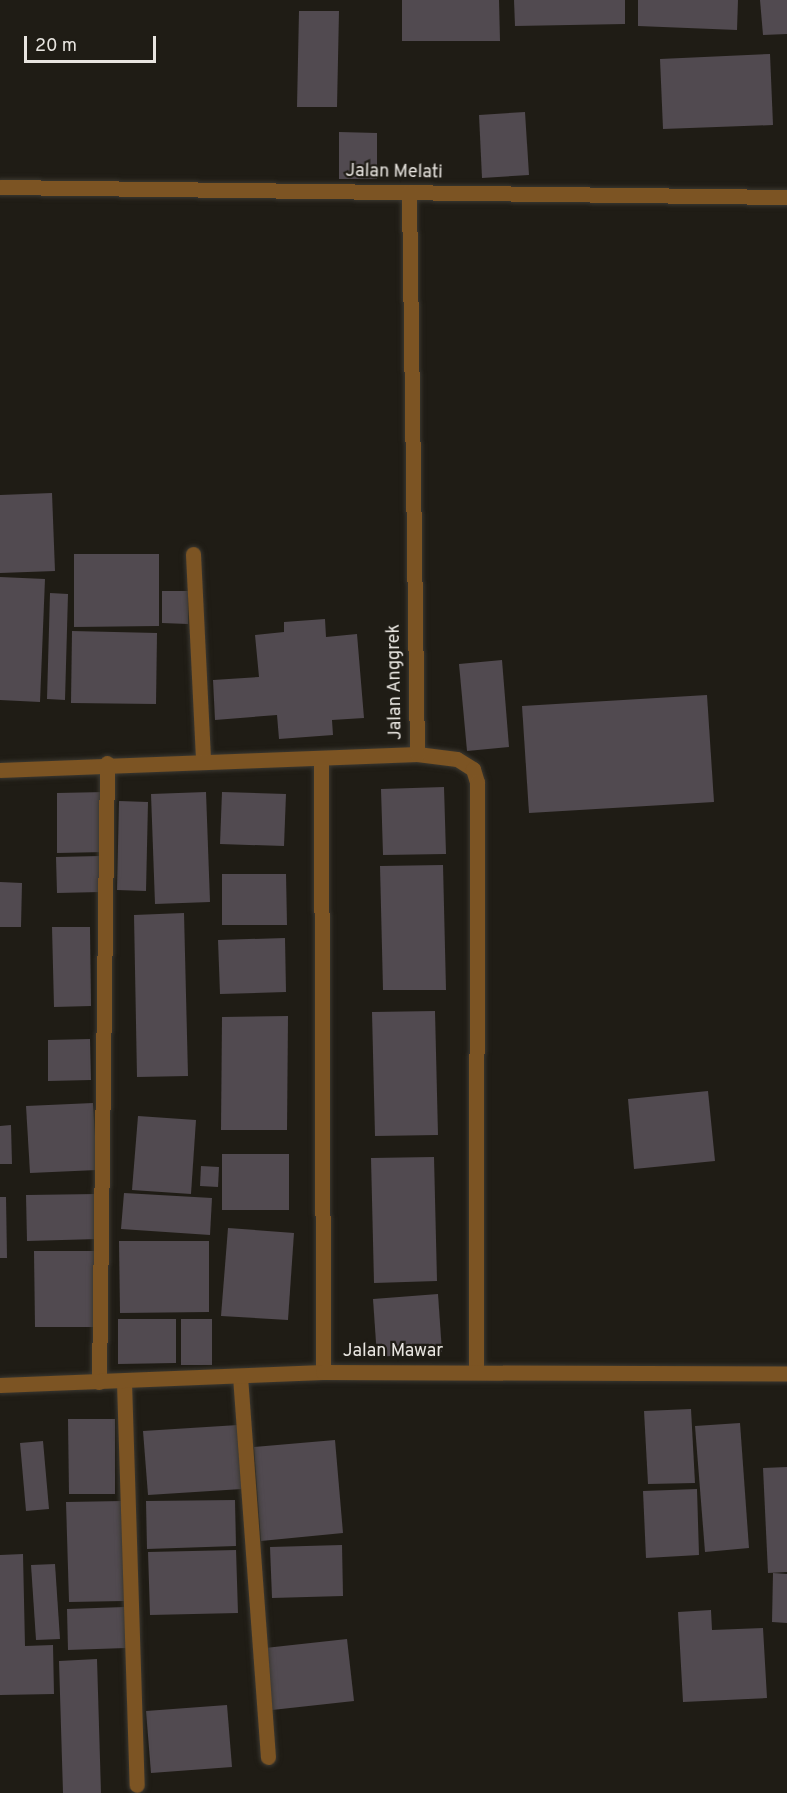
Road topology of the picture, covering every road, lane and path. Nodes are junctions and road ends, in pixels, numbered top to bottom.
1 (0, 187) edge
2 (409, 192) junction
3 (787, 197) edge
4 (193, 554) dead end
5 (417, 754) junction
6 (321, 758) junction
7 (203, 760) junction
8 (107, 763) junction
9 (0, 770) edge
10 (323, 1372) junction
11 (476, 1372) junction
12 (787, 1374) edge
13 (240, 1376) junction
14 (99, 1382) junction
15 (124, 1382) junction
16 (0, 1385) edge
17 (268, 1757) dead end
18 (137, 1785) dead end

1 - 2 street, Jalan Melati
2 - 3 street, Jalan Melati
2 - 5 street, Jalan Anggrek
4 - 7 street
5 - 6 street, Jalan Anggrek
5 - 11 street
6 - 7 street, Jalan Anggrek
6 - 10 street
7 - 8 street, Jalan Anggrek
8 - 9 street, Jalan Anggrek
8 - 14 street
10 - 11 street, Jalan Mawar
10 - 13 street, Jalan Mawar
11 - 12 street, Jalan Mawar
13 - 15 street, Jalan Mawar
13 - 17 street
14 - 15 street, Jalan Mawar
14 - 16 street, Jalan Mawar
15 - 18 street

